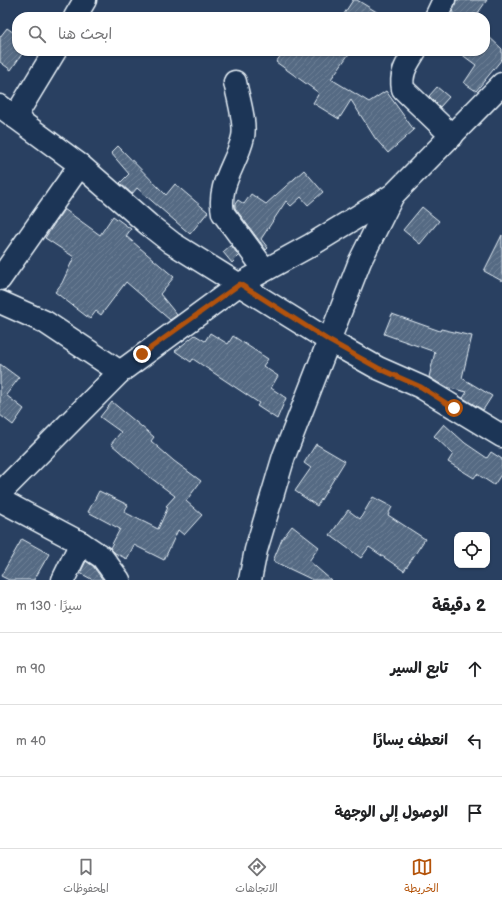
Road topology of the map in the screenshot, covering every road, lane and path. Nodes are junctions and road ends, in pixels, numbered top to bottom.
1 (85, 0) edge
2 (444, 0) edge
3 (78, 12) edge
4 (438, 12) edge
5 (51, 56) edge
6 (412, 56) edge
7 (235, 82) dead end
8 (502, 84) edge
9 (8, 111) edge
10 (452, 136) junction
11 (80, 165) junction
12 (393, 195) junction
13 (265, 270) junction
14 (0, 279) edge
15 (240, 284) junction
16 (0, 302) edge
17 (328, 340) junction
18 (120, 372) junction
19 (502, 436) edge
20 (0, 493) edge
21 (0, 500) edge
22 (81, 543) junction
23 (63, 580) edge
24 (119, 580) edge
25 (250, 580) edge

1 - 3 street
2 - 4 street
5 - 9 street
6 - 10 street
7 - 13 street
8 - 10 street
9 - 11 street
10 - 12 street
11 - 14 street
11 - 15 street
12 - 13 street
12 - 17 street
13 - 15 street
15 - 17 street
15 - 18 street
16 - 18 street
17 - 19 street
17 - 25 street
18 - 20 street
21 - 22 street
22 - 23 street
22 - 24 street

